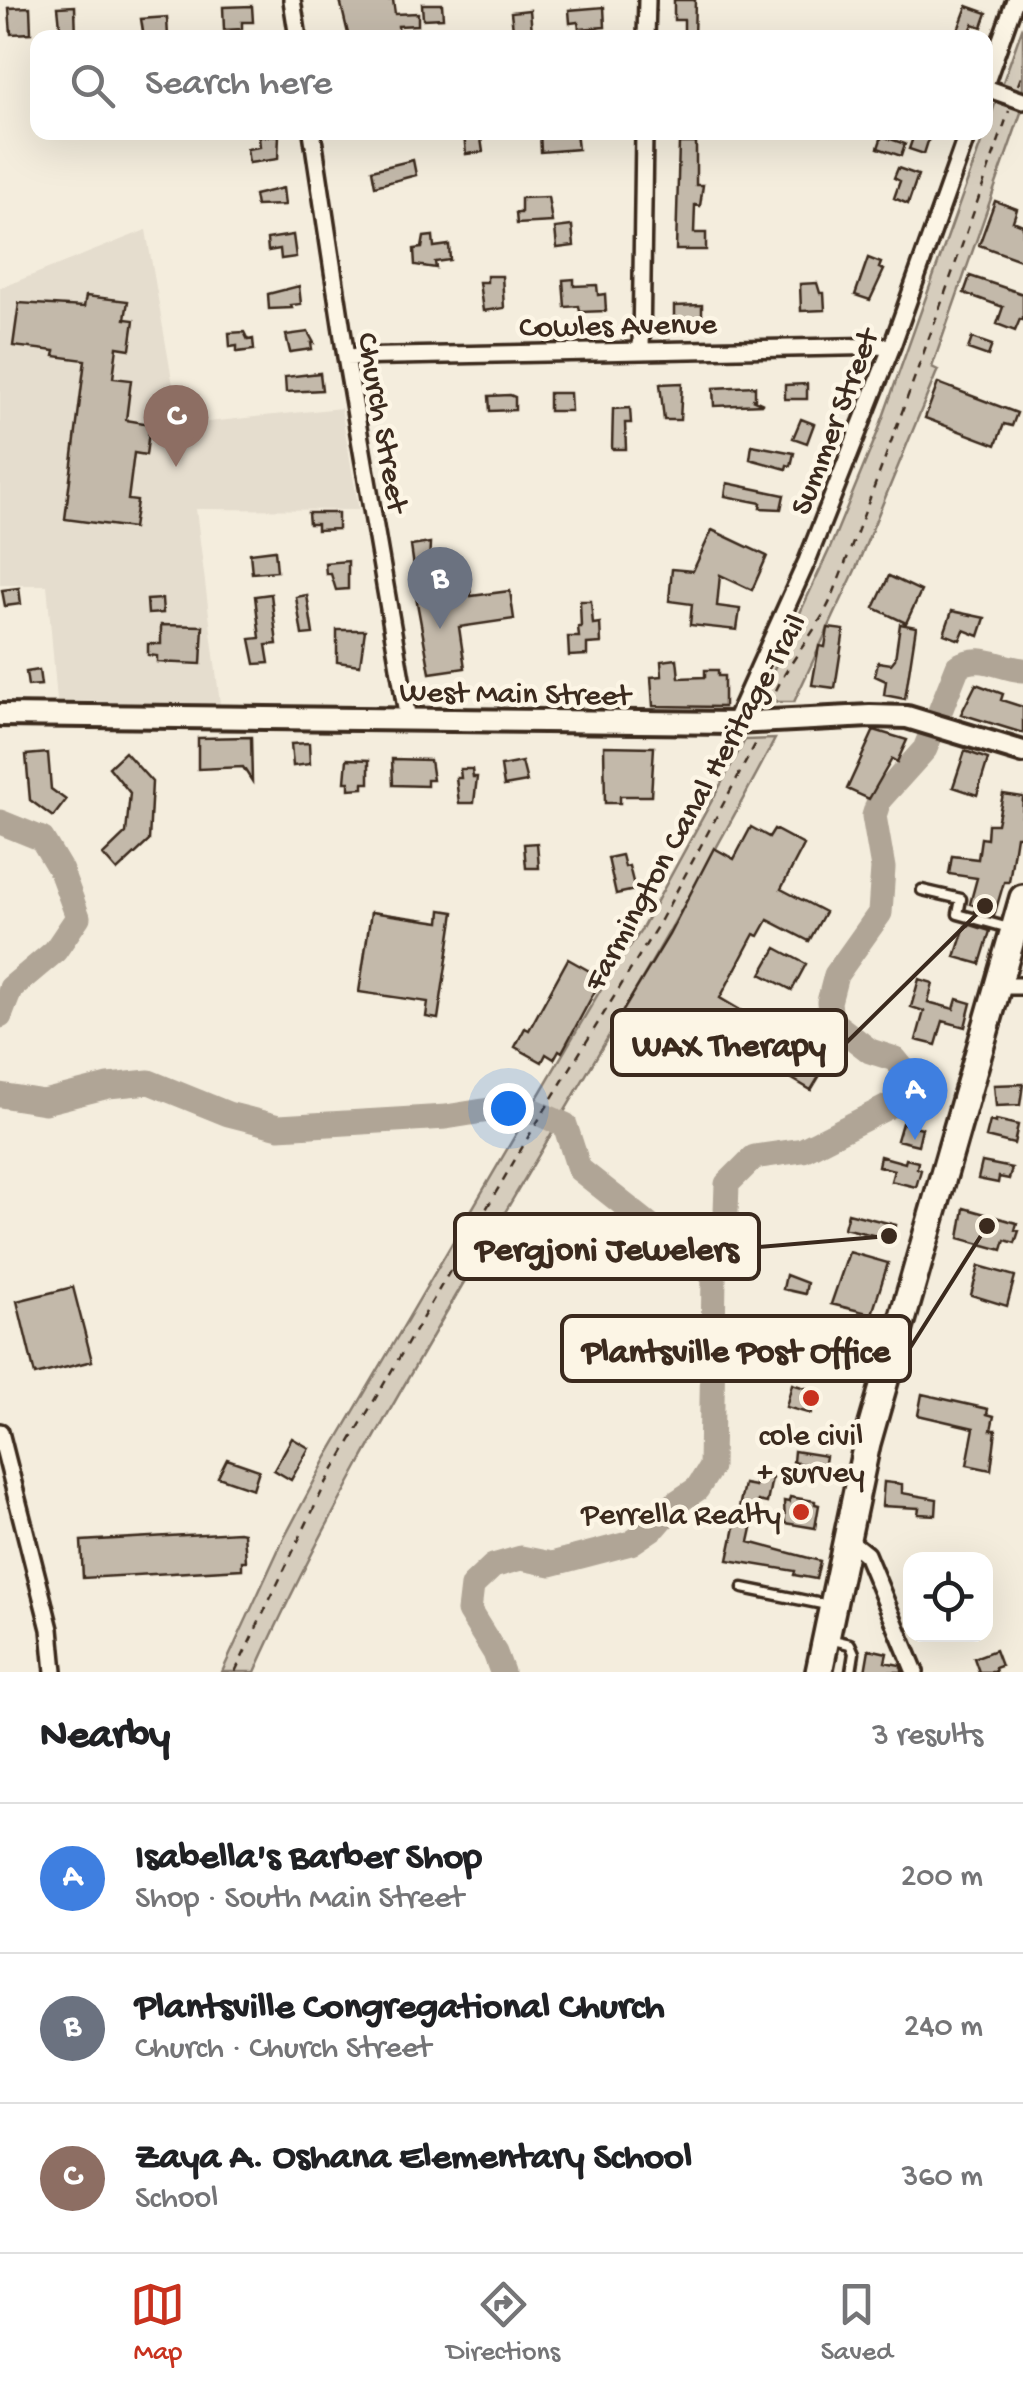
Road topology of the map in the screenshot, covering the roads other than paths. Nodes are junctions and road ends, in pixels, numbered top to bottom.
1 (292, 0) edge
2 (646, 0) edge
3 (1015, 0) edge
4 (297, 30) edge
5 (646, 30) edge
6 (993, 64) edge
7 (993, 88) edge
8 (1018, 99) edge
9 (313, 140) edge
10 (644, 140) edge
11 (965, 140) edge
12 (892, 346) junction
13 (641, 350) junction
14 (346, 357) junction
15 (0, 715) edge
16 (408, 720) junction
17 (734, 723) junction
18 (1023, 752) edge
19 (922, 890) dead end
20 (1023, 898) edge
21 (1014, 929) junction
22 (1011, 986) edge
23 (0, 1432) edge
24 (846, 1538) junction
25 (743, 1588) dead end
26 (833, 1606) junction
27 (826, 1638) junction
28 (54, 1672) edge
29 (819, 1672) edge
30 (851, 1672) edge
31 (915, 1672) edge

1 - 4 street
2 - 5 street
3 - 6 street
7 - 8 street
9 - 14 street, Church Street
10 - 13 street
11 - 12 street, Summer Street
12 - 13 street, Cowles Avenue
12 - 17 street, Summer Street
13 - 14 street, Cowles Avenue
14 - 16 street, Church Street
15 - 16 main road, West Main Street
16 - 17 main road, West Main Street
17 - 18 main road, West Main Street
19 - 21 lane
20 - 21 highway
21 - 22 highway
22 - 24 highway
23 - 28 street
24 - 26 highway
24 - 31 street
25 - 26 lane
26 - 27 highway
27 - 29 highway
27 - 30 lane

